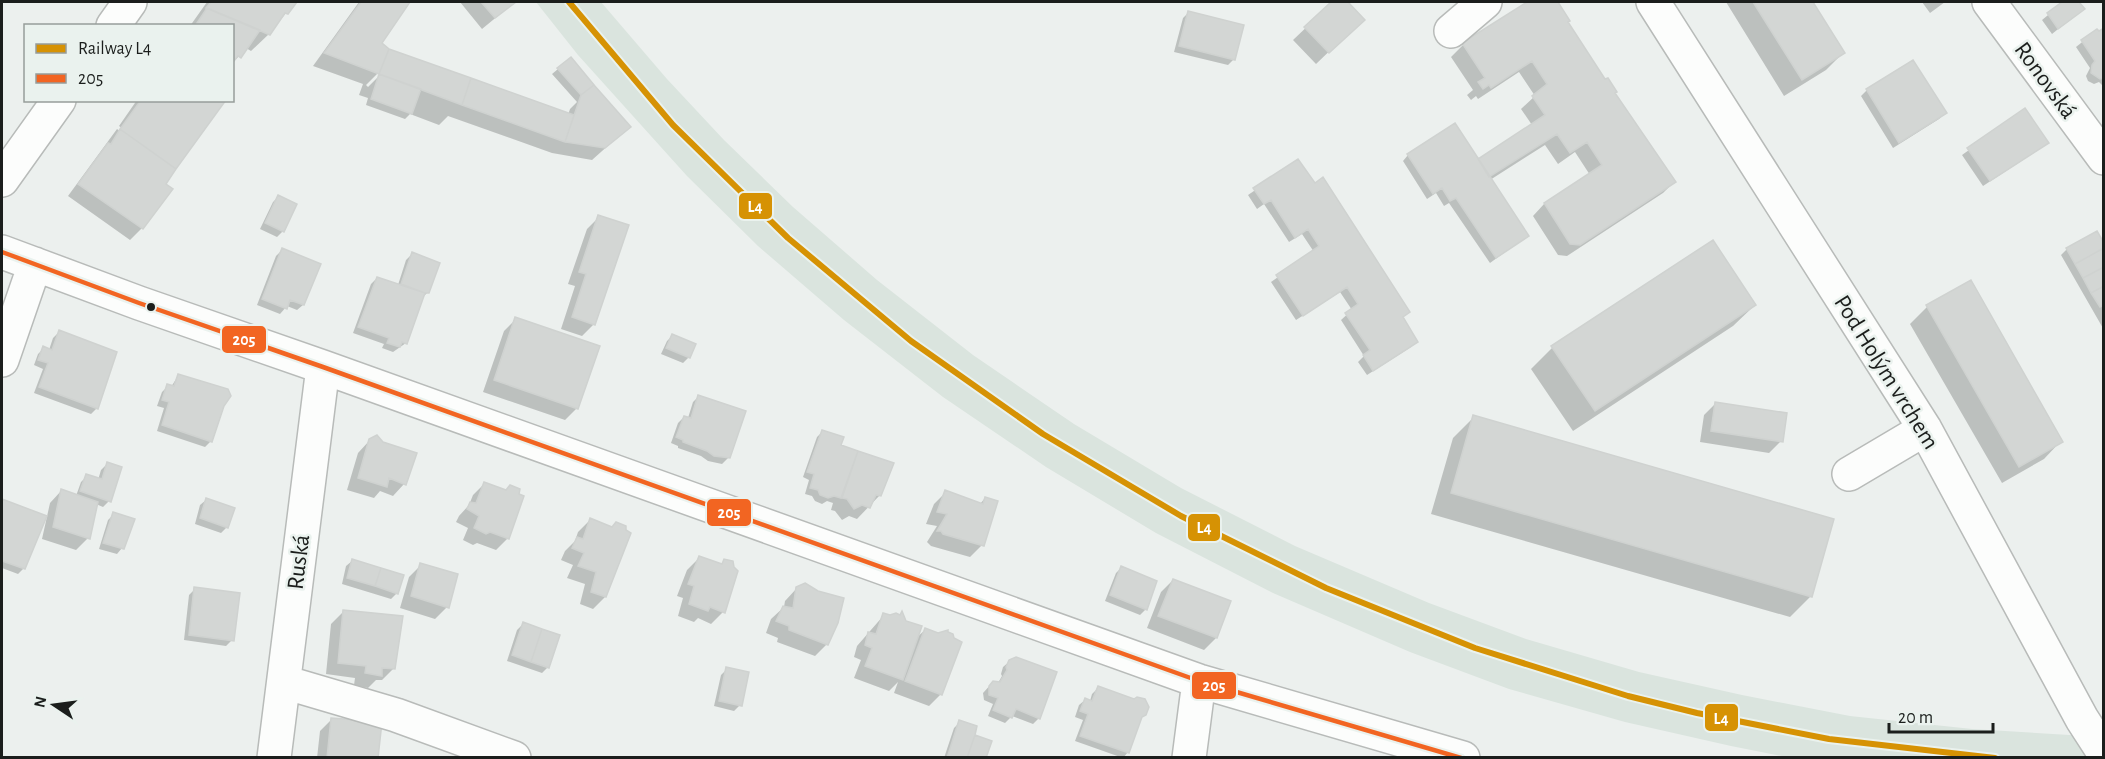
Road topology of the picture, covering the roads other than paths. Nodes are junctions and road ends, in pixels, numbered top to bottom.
1 (130, 2) edge
2 (1485, 2) edge
3 (1653, 2) edge
4 (1989, 2) edge
5 (114, 24) edge
6 (1451, 31) dead end
7 (58, 102) edge
8 (2103, 158) edge
9 (2, 180) edge
10 (2, 252) edge
11 (35, 264) junction
12 (2, 360) edge
13 (323, 367) junction
14 (1925, 429) junction
15 (1849, 474) dead end
16 (1199, 681) junction
17 (284, 682) junction
18 (2103, 753) edge
19 (274, 758) edge
20 (514, 758) edge
21 (1189, 758) edge
22 (1462, 758) edge

1 - 5 street
2 - 6 street
3 - 14 street, Pod Holým vrchem
4 - 8 street, Ronovská
7 - 9 street
10 - 11 street
11 - 12 street
11 - 13 street
13 - 16 street
13 - 17 street, Ruská
14 - 15 street
14 - 18 street, Pod Holým vrchem
16 - 21 street
16 - 22 street
17 - 19 street, Ruská
17 - 20 street

